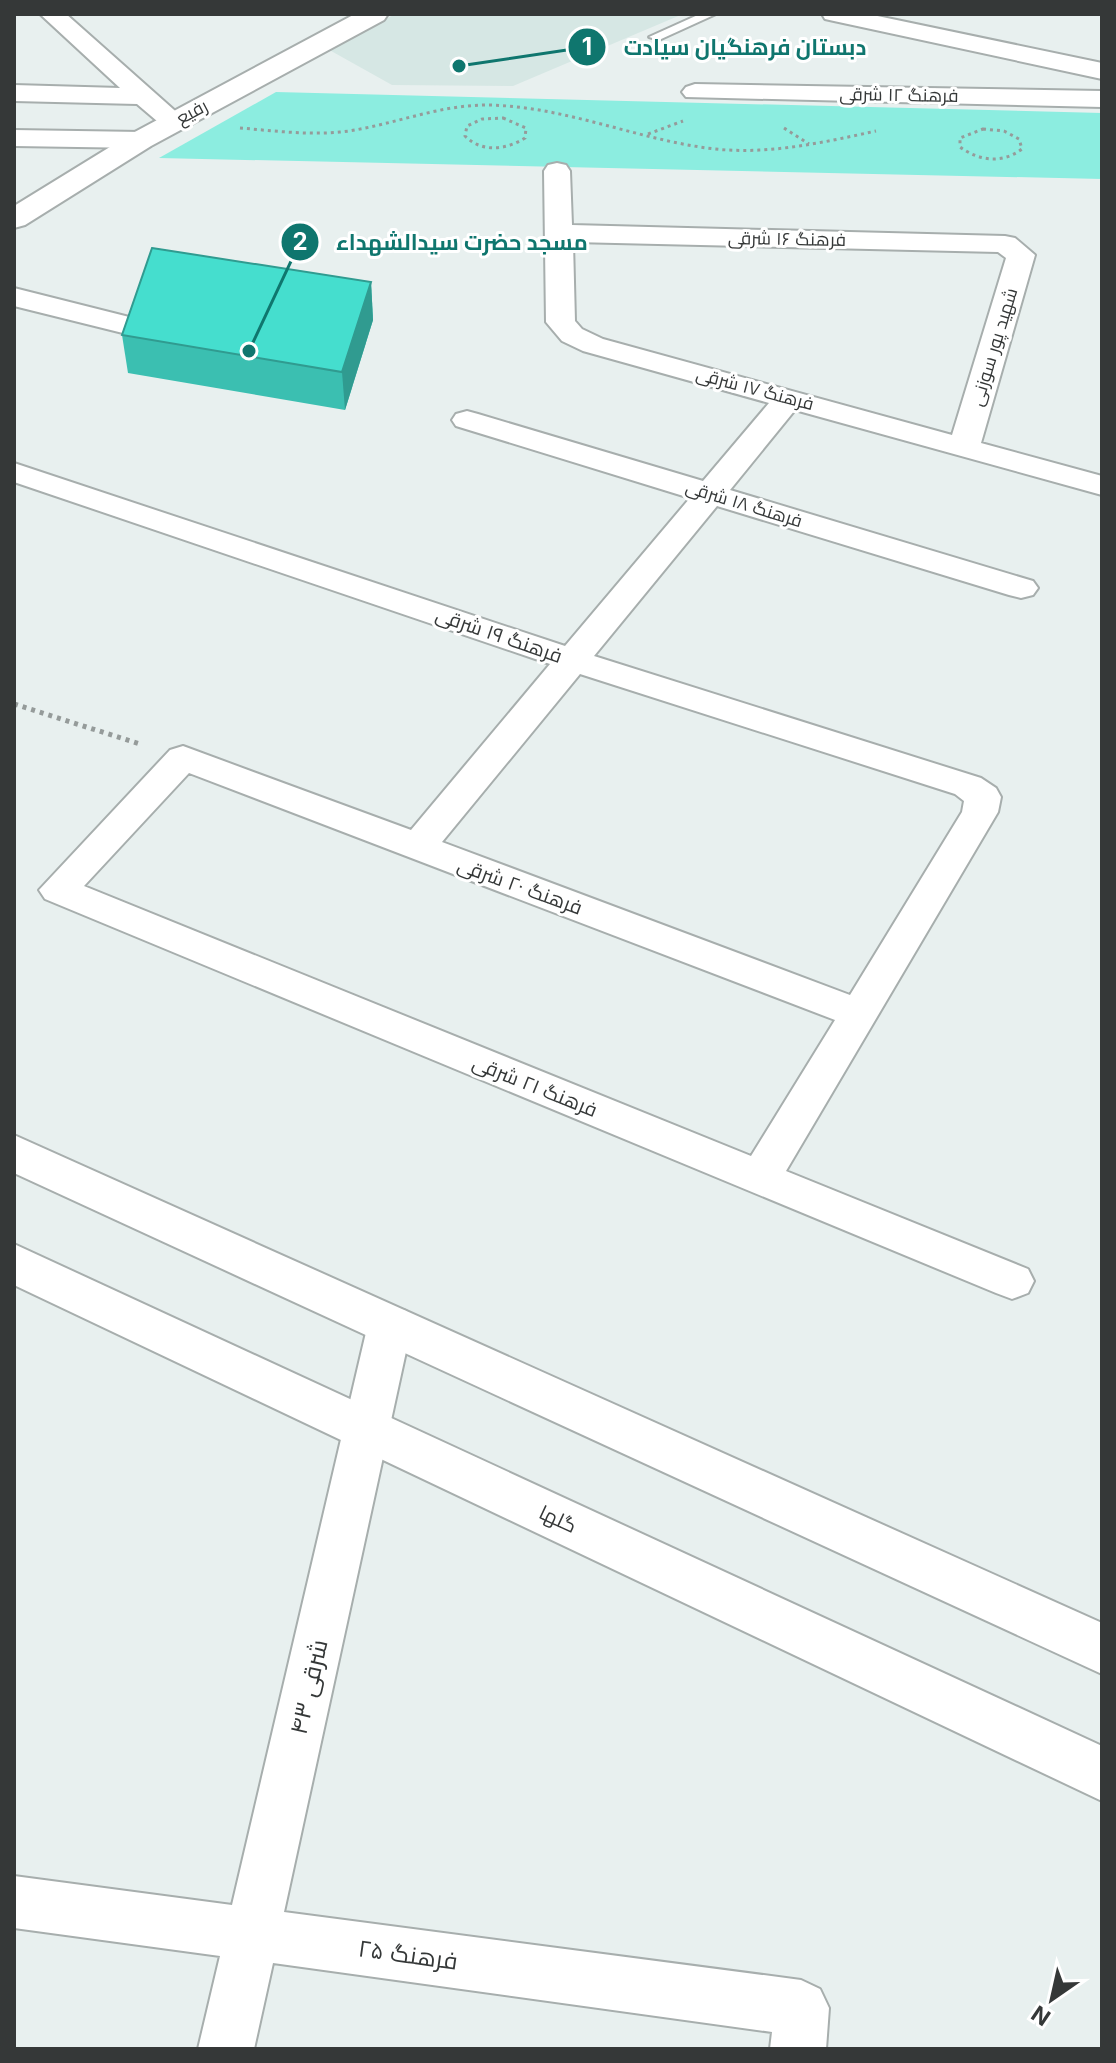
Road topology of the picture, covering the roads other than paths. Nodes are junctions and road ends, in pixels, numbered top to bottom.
1 (52, 14) edge
2 (375, 14) edge
3 (710, 14) edge
4 (834, 14) edge
5 (655, 37) dead end
6 (1102, 71) edge
7 (695, 92) dead end
8 (14, 93) edge
9 (143, 96) junction
10 (1070, 98) junction
11 (1102, 99) edge
12 (173, 122) junction
13 (14, 138) edge
14 (141, 140) junction
15 (557, 171) dead end
16 (14, 219) edge
17 (558, 233) junction
18 (1015, 248) joint
19 (14, 297) edge
20 (143, 329) edge
21 (789, 398) junction
22 (467, 420) dead end
23 (964, 447) junction
24 (14, 472) edge
25 (1102, 486) edge
26 (710, 494) junction
27 (1021, 588) dead end
28 (572, 660) junction
29 (417, 848) junction
30 (58, 890) joint
31 (858, 1013) junction
32 (14, 1153) edge
33 (760, 1178) junction
34 (14, 1263) edge
35 (1012, 1281) dead end
36 (390, 1324) junction
37 (367, 1429) junction
38 (1102, 1649) edge
39 (1102, 1774) edge
40 (14, 1902) edge
41 (254, 1934) junction
42 (800, 2029) edge
43 (226, 2049) edge

1 - 9 street
2 - 12 street, رفیع
3 - 5 lane
4 - 6 street
6 - 10 street
7 - 10 street, فرهنگ ۱۲ شرقی
8 - 9 street
9 - 12 street
10 - 11 street, فرهنگ ۱۲ شرقی
12 - 14 street, رفیع
13 - 14 street
14 - 16 street, رفیع
15 - 17 street, فرهنگ ۱۷ شرقی
17 - 18 street, فرهنگ ۱۶ شرقی
17 - 21 street, فرهنگ ۱۷ شرقی
18 - 23 street, شهید پور سوزنی
19 - 20 street
21 - 23 street, فرهنگ ۱۷ شرقی
21 - 26 street
22 - 26 street, فرهنگ ۱۸ شرقی
23 - 25 street, فرهنگ ۱۷ شرقی
24 - 28 street, فرهنگ ۱۹ شرقی
26 - 27 street, فرهنگ ۱۸ شرقی
26 - 28 street
28 - 29 street
28 - 31 street, فرهنگ ۱۹ شرقی
29 - 30 street, فرهنگ ۲۰ شرقی
29 - 31 street, فرهنگ ۲۰ شرقی
30 - 33 street, فرهنگ ۲۱ شرقی
31 - 33 street
32 - 36 street
33 - 35 street, فرهنگ ۲۱ شرقی
34 - 37 street, گلها
36 - 37 street, ۴۳ شرقی
36 - 38 street
37 - 39 street, گلها
37 - 41 street, ۴۳ شرقی
40 - 41 street, فرهنگ ۲۵
41 - 42 street, فرهنگ ۲۵
41 - 43 street, ۴۳ شرقی

